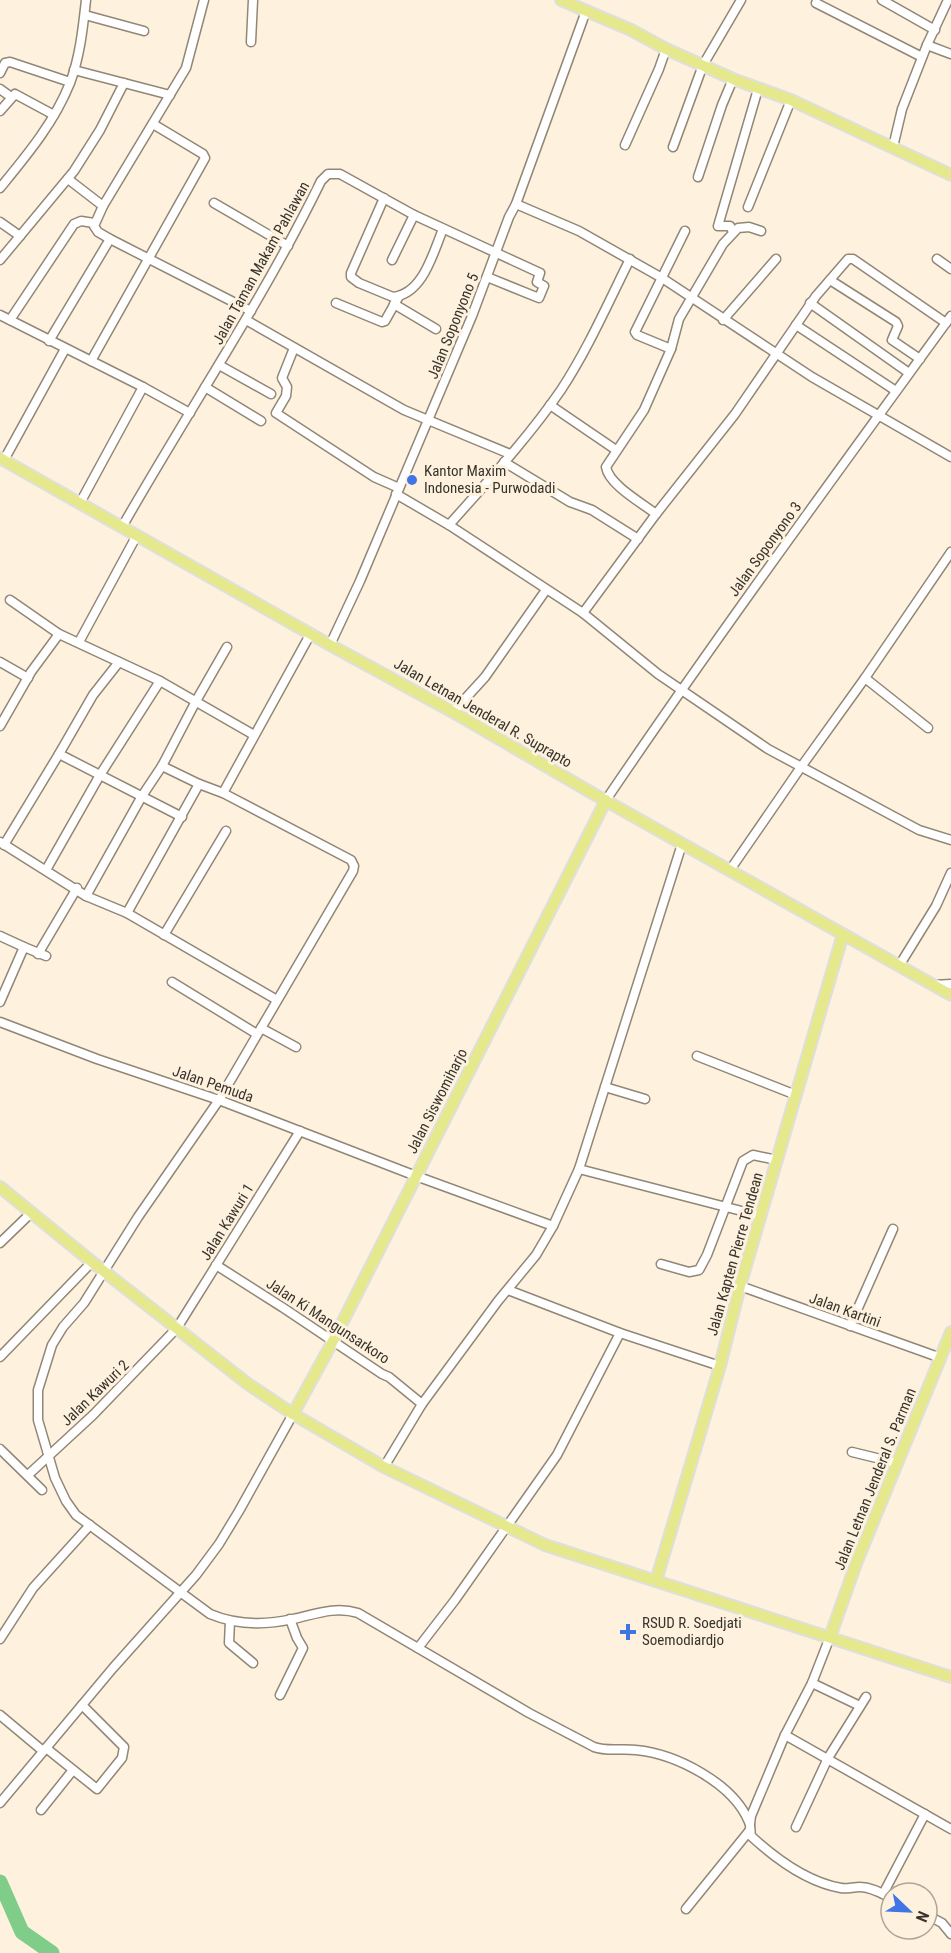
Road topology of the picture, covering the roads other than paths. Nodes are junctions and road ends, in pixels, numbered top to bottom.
1 (86, 0) edge
2 (204, 0) edge
3 (253, 0) edge
4 (741, 0) edge
5 (882, 0) edge
6 (948, 0) edge
7 (566, 1) edge
8 (816, 3) dead end
9 (586, 11) junction
10 (85, 15) junction
11 (935, 30) junction
12 (144, 31) dead end
13 (251, 42) dead end
14 (927, 45) junction
15 (666, 49) junction
16 (951, 54) edge
17 (922, 57) junction
18 (703, 65) junction
19 (74, 70) junction
20 (0, 73) edge
21 (733, 79) junction
22 (70, 82) junction
23 (124, 83) junction
24 (0, 89) edge
25 (758, 89) junction
26 (170, 95) junction
27 (11, 97) junction
28 (791, 100) junction
29 (0, 111) edge
30 (54, 115) junction
31 (153, 124) junction
32 (625, 144) dead end
33 (673, 147) dead end
34 (893, 147) junction
35 (951, 175) edge
36 (698, 177) dead end
37 (68, 179) junction
38 (0, 188) edge
39 (384, 198) junction
40 (214, 203) dead end
41 (516, 204) junction
42 (103, 206) junction
43 (748, 207) dead end
44 (414, 215) junction
45 (0, 222) edge
46 (94, 223) junction
47 (443, 229) junction
48 (686, 231) dead end
49 (761, 231) dead end
50 (733, 232) junction
51 (20, 236) junction
52 (110, 239) junction
53 (288, 246) junction
54 (496, 254) junction
55 (149, 258) junction
56 (630, 259) junction
57 (776, 259) dead end
58 (937, 259) dead end
59 (0, 260) edge
60 (392, 260) dead end
61 (951, 269) edge
62 (487, 277) junction
63 (662, 278) junction
64 (830, 280) junction
65 (690, 298) junction
66 (397, 300) junction
67 (336, 303) dead end
68 (810, 303) junction
69 (251, 311) junction
70 (0, 315) edge
71 (9, 320) junction
72 (246, 320) junction
73 (723, 320) junction
74 (948, 320) edge
75 (796, 325) junction
76 (436, 329) dead end
77 (49, 341) junction
78 (294, 348) junction
79 (65, 349) junction
80 (671, 349) junction
81 (776, 354) junction
82 (920, 359) junction
83 (91, 361) junction
84 (219, 365) junction
85 (909, 373) junction
86 (142, 387) junction
87 (205, 387) junction
88 (896, 391) junction
89 (271, 394) dead end
90 (550, 405) junction
91 (190, 413) junction
92 (877, 415) junction
93 (261, 421) dead end
94 (429, 421) junction
95 (616, 450) junction
96 (510, 454) junction
97 (951, 458) edge
98 (2, 459) edge
99 (504, 462) junction
100 (398, 491) junction
101 (80, 503) junction
102 (656, 514) junction
103 (449, 525) junction
104 (122, 527) junction
105 (137, 535) junction
106 (638, 539) junction
107 (951, 552) edge
108 (546, 590) junction
109 (10, 600) dead end
110 (583, 613) junction
111 (311, 633) junction
112 (59, 634) junction
113 (79, 642) junction
114 (330, 645) junction
115 (227, 647) dead end
116 (0, 662) edge
117 (119, 662) junction
118 (28, 678) junction
119 (865, 678) junction
120 (160, 681) junction
121 (681, 690) junction
122 (196, 701) junction
123 (453, 712) junction
124 (0, 725) edge
125 (928, 728) dead end
126 (254, 735) junction
127 (59, 754) junction
128 (162, 766) junction
129 (801, 767) junction
130 (100, 775) junction
131 (199, 784) junction
132 (223, 793) junction
133 (142, 796) junction
134 (606, 800) junction
135 (182, 817) junction
136 (226, 831) dead end
137 (951, 840) edge
138 (2, 844) edge
139 (682, 844) junction
140 (46, 870) junction
141 (730, 870) junction
142 (951, 873) edge
143 (77, 888) junction
144 (86, 896) junction
145 (127, 913) junction
146 (843, 934) junction
147 (164, 935) junction
148 (0, 936) edge
149 (24, 947) junction
150 (899, 966) junction
151 (172, 982) dead end
152 (951, 984) edge
153 (933, 985) junction
154 (951, 995) edge
155 (278, 1000) junction
156 (0, 1002) edge
157 (3, 1024) edge
158 (259, 1031) junction
159 (0, 1033) edge
160 (296, 1047) dead end
161 (698, 1056) dead end
162 (605, 1087) junction
163 (796, 1095) junction
164 (645, 1099) dead end
165 (219, 1100) junction
166 (300, 1131) junction
167 (777, 1160) junction
168 (579, 1169) junction
169 (416, 1176) junction
170 (0, 1186) edge
171 (724, 1206) junction
172 (31, 1213) junction
173 (761, 1216) junction
174 (553, 1226) junction
175 (893, 1229) dead end
176 (0, 1243) edge
177 (92, 1262) junction
178 (661, 1264) dead end
179 (216, 1265) junction
180 (105, 1271) junction
181 (741, 1286) junction
182 (508, 1290) junction
183 (850, 1326) junction
184 (177, 1328) junction
185 (951, 1332) edge
186 (620, 1333) junction
187 (333, 1341) junction
188 (0, 1357) edge
189 (940, 1358) junction
190 (720, 1366) junction
191 (422, 1404) junction
192 (293, 1414) junction
193 (0, 1449) edge
194 (852, 1452) dead end
195 (49, 1456) junction
196 (897, 1463) junction
197 (384, 1467) junction
198 (28, 1475) junction
199 (42, 1490) dead end
200 (90, 1526) junction
201 (506, 1528) junction
202 (656, 1581) junction
203 (180, 1591) junction
204 (290, 1620) junction
205 (230, 1621) junction
206 (830, 1637) junction
207 (0, 1639) edge
208 (418, 1648) junction
209 (253, 1663) dead end
210 (951, 1677) edge
211 (812, 1683) junction
212 (280, 1695) dead end
213 (866, 1697) dead end
214 (82, 1704) junction
215 (860, 1706) junction
216 (0, 1715) edge
217 (785, 1735) junction
218 (44, 1749) junction
219 (828, 1758) junction
220 (73, 1770) junction
221 (0, 1803) edge
222 (41, 1810) dead end
223 (925, 1814) junction
224 (750, 1827) junction
225 (796, 1827) dead end
226 (951, 1829) edge
227 (894, 1881) edge
228 (879, 1893) edge
229 (686, 1909) dead end
230 (939, 1921) edge
231 (951, 1934) edge

1 - 10 street
2 - 26 street
3 - 13 street
4 - 18 street
5 - 11 street
6 - 11 street
7 - 9 main road
8 - 17 street
9 - 15 main road
9 - 41 street, Jalan Soponyono 5
10 - 12 street
10 - 19 street
11 - 14 street
14 - 16 street
14 - 17 street
15 - 18 main road
15 - 32 street
17 - 34 street
18 - 21 main road
18 - 33 street
19 - 22 street
19 - 23 street
20 - 22 street
21 - 25 main road
21 - 36 street
22 - 30 street
23 - 26 street
23 - 37 street
24 - 27 street
25 - 28 main road
25 - 50 street
26 - 31 street
27 - 29 street
27 - 30 street
28 - 34 main road
28 - 43 street
30 - 38 street
31 - 42 street
31 - 55 street
34 - 35 main road
37 - 42 street
37 - 51 street
39 - 44 street, Jalan Taman Makam Pahlawan
39 - 53 street, Jalan Taman Makam Pahlawan
39 - 66 street
40 - 53 street
41 - 54 street, Jalan Soponyono 5
41 - 56 street
42 - 46 street
44 - 47 street, Jalan Taman Makam Pahlawan
44 - 60 street
45 - 51 street
46 - 52 street
46 - 71 street
47 - 54 street, Jalan Taman Makam Pahlawan
47 - 66 street
48 - 63 street
49 - 50 street
50 - 65 street
51 - 59 street
52 - 55 street
52 - 77 street
53 - 69 street, Jalan Taman Makam Pahlawan
54 - 62 street, Jalan Soponyono 5
54 - 62 street, Jalan Taman Makam Pahlawan
55 - 69 street
55 - 83 street
56 - 63 street
56 - 90 street
57 - 73 street
58 - 61 street
62 - 94 street, Jalan Soponyono 5
63 - 65 street
63 - 80 street
64 - 68 street
64 - 74 street
64 - 82 street
65 - 73 street
65 - 80 street
66 - 67 street
66 - 76 street
68 - 75 street
68 - 85 street
69 - 72 street, Jalan Taman Makam Pahlawan
70 - 71 street
71 - 77 street
72 - 78 street
72 - 84 street, Jalan Taman Makam Pahlawan
73 - 81 street
74 - 82 street, Jalan Soponyono 3
75 - 81 street
75 - 88 street
77 - 79 street
78 - 94 street
78 - 100 street
79 - 83 street
79 - 98 street
80 - 95 street
81 - 92 street
81 - 102 street
82 - 85 street, Jalan Soponyono 3
83 - 86 street
84 - 87 street, Jalan Taman Makam Pahlawan
84 - 89 street
85 - 88 street, Jalan Soponyono 3
86 - 91 street
86 - 101 street
87 - 91 street, Jalan Taman Makam Pahlawan
87 - 93 street
88 - 92 street, Jalan Soponyono 3
90 - 95 street
90 - 96 street
91 - 104 street, Jalan Taman Makam Pahlawan
92 - 97 street
92 - 121 street, Jalan Soponyono 3
94 - 96 street
94 - 100 street, Jalan Soponyono 5
95 - 102 street
96 - 99 street
98 - 101 main road, Jalan Letnan Jenderal R. Suprapto
99 - 103 street
99 - 106 street
100 - 103 street
100 - 114 street, Jalan Soponyono 5
101 - 104 main road, Jalan Letnan Jenderal R. Suprapto
102 - 106 street
103 - 108 street
104 - 105 main road, Jalan Letnan Jenderal R. Suprapto
105 - 111 main road, Jalan Letnan Jenderal R. Suprapto
105 - 113 street
106 - 110 street
107 - 119 street
108 - 110 street
108 - 123 street
109 - 112 street
110 - 121 street
111 - 114 main road, Jalan Letnan Jenderal R. Suprapto
111 - 126 street
112 - 113 street
112 - 118 street
113 - 117 street
114 - 123 main road, Jalan Letnan Jenderal R. Suprapto
115 - 122 street
116 - 118 street
117 - 120 street
117 - 127 street
118 - 124 street
119 - 125 street
119 - 129 street
120 - 122 street
120 - 130 street
121 - 129 street
121 - 134 street, Jalan Soponyono 3
122 - 126 street
122 - 128 street
123 - 134 main road, Jalan Letnan Jenderal R. Suprapto
126 - 132 street
127 - 130 street
127 - 138 street
128 - 131 street
128 - 133 street
129 - 137 street
129 - 141 street
130 - 133 street
130 - 140 street
131 - 132 street
131 - 135 street
132 - 155 street
133 - 135 street
133 - 144 street
134 - 139 main road, Jalan Letnan Jenderal R. Suprapto
134 - 169 main road, Jalan Siswomiharjo
135 - 145 street
136 - 147 street
138 - 140 street
139 - 141 main road, Jalan Letnan Jenderal R. Suprapto
139 - 162 street
140 - 143 street
141 - 146 main road, Jalan Letnan Jenderal R. Suprapto
142 - 150 street
143 - 144 street
143 - 149 street
144 - 145 street
145 - 147 street
146 - 150 main road, Jalan Letnan Jenderal R. Suprapto
146 - 163 main road, Jalan Kapten Pierre Tendean
147 - 155 street
148 - 149 street
149 - 156 street
150 - 153 main road, Jalan Letnan Jenderal R. Suprapto
151 - 158 street
152 - 153 street
153 - 154 main road, Jalan Letnan Jenderal R. Suprapto
155 - 158 street
157 - 159 street
157 - 165 street, Jalan Pemuda
158 - 160 street
158 - 165 street
161 - 163 street
162 - 164 street
162 - 168 street
163 - 167 main road, Jalan Kapten Pierre Tendean
165 - 166 street, Jalan Pemuda
165 - 180 street
166 - 169 street, Jalan Pemuda
166 - 179 street, Jalan Kawuri 1
167 - 171 street
167 - 173 main road, Jalan Kapten Pierre Tendean
168 - 171 street
168 - 174 street
169 - 174 street, Jalan Pemuda
169 - 187 main road, Jalan Siswomiharjo
170 - 172 main road
171 - 173 street
171 - 178 street
172 - 176 street
172 - 177 main road
173 - 181 main road, Jalan Kapten Pierre Tendean
174 - 182 street
175 - 183 street
177 - 180 main road
177 - 188 street
179 - 184 street, Jalan Kawuri 1
179 - 187 street, Jalan Ki Mangunsarkoro
180 - 184 main road
180 - 195 street
181 - 183 street, Jalan Kartini
181 - 190 main road, Jalan Kapten Pierre Tendean
182 - 186 street
182 - 191 street
183 - 189 street, Jalan Kartini
184 - 192 main road
184 - 195 street, Jalan Kawuri 2
185 - 189 main road, Jalan Letnan Jenderal S. Parman
186 - 190 street
186 - 201 street
187 - 191 street, Jalan Ki Mangunsarkoro
187 - 192 main road, Jalan Siswomiharjo
189 - 196 main road, Jalan Letnan Jenderal S. Parman
190 - 202 main road, Jalan Kapten Pierre Tendean
191 - 197 street
192 - 197 main road
192 - 203 street
193 - 198 street
194 - 196 street
195 - 198 street, Jalan Kawuri 2
195 - 200 street
196 - 206 main road, Jalan Letnan Jenderal S. Parman
197 - 201 main road
198 - 199 street
200 - 203 street
200 - 207 street
201 - 202 main road
201 - 208 street
202 - 206 main road
203 - 205 street
203 - 214 street
204 - 205 street
204 - 208 street
204 - 212 street
205 - 209 street
206 - 210 main road
206 - 211 street
208 - 224 street
211 - 215 street
211 - 217 street
213 - 215 street
214 - 218 street
214 - 220 street
215 - 219 street
216 - 218 street
217 - 219 street
217 - 224 street
218 - 220 street
218 - 221 street
219 - 223 street
219 - 225 street
220 - 222 street
223 - 226 street
223 - 227 street
224 - 228 street
224 - 229 street
230 - 231 street

